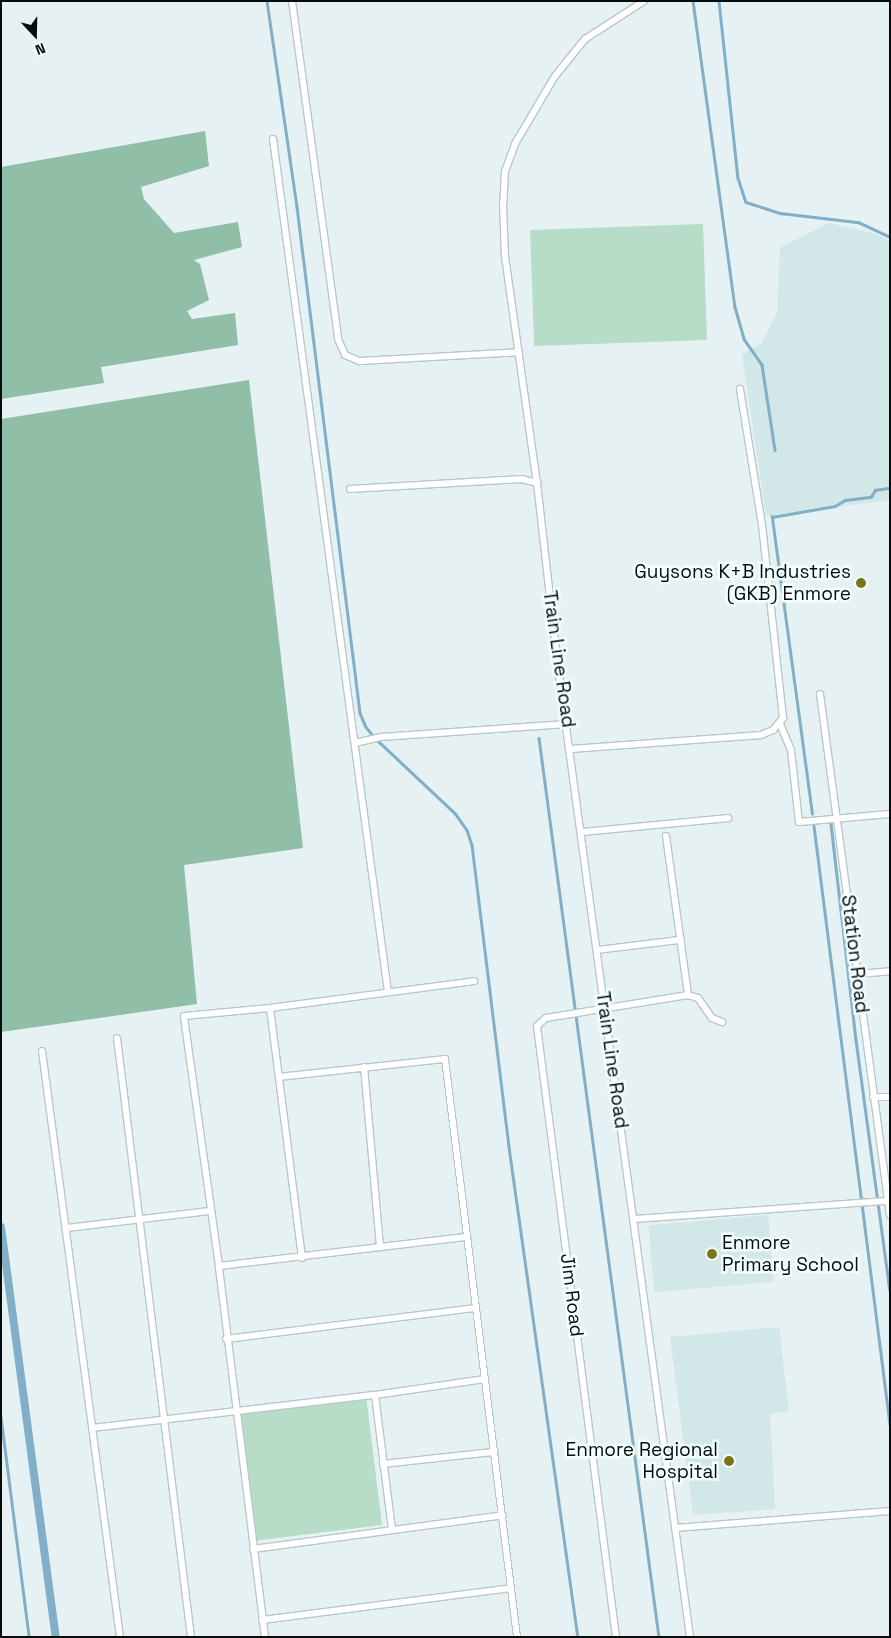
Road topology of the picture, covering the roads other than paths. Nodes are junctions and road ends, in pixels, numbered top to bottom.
1 (292, 1) edge
2 (644, 1) edge
3 (273, 139) dead end
4 (519, 352) junction
5 (740, 389) dead end
6 (537, 483) junction
7 (350, 489) dead end
8 (820, 694) dead end
9 (567, 724) junction
10 (780, 724) junction
11 (355, 743) junction
12 (572, 749) junction
13 (890, 814) edge
14 (728, 818) dead end
15 (836, 818) junction
16 (583, 832) junction
17 (666, 836) dead end
18 (680, 940) junction
19 (598, 950) junction
20 (890, 970) edge
21 (858, 974) junction
22 (474, 981) dead end
23 (388, 992) junction
24 (688, 995) junction
25 (270, 1008) junction
26 (605, 1010) junction
27 (722, 1022) dead end
28 (117, 1038) dead end
29 (42, 1051) dead end
30 (364, 1067) junction
31 (279, 1077) junction
32 (890, 1096) edge
33 (873, 1097) junction
34 (887, 1201) junction
35 (209, 1211) junction
36 (890, 1215) edge
37 (634, 1219) junction
38 (138, 1220) junction
39 (67, 1228) junction
40 (468, 1237) junction
41 (380, 1247) junction
42 (302, 1258) junction
43 (219, 1266) junction
44 (476, 1308) junction
45 (226, 1338) junction
46 (485, 1379) junction
47 (375, 1395) junction
48 (236, 1412) junction
49 (164, 1419) junction
50 (92, 1428) junction
51 (494, 1452) junction
52 (383, 1464) junction
53 (890, 1511) edge
54 (503, 1515) junction
55 (675, 1528) junction
56 (392, 1530) junction
57 (253, 1549) junction
58 (511, 1588) junction
59 (262, 1620) junction
60 (120, 1637) edge
61 (192, 1637) edge
62 (265, 1637) edge
63 (516, 1637) edge
64 (616, 1637) edge
65 (690, 1637) edge

1 - 4 street
2 - 4 street, Train Line Road
3 - 11 street
4 - 6 street, Train Line Road
5 - 10 street
6 - 7 street
6 - 9 street, Train Line Road
8 - 15 street, Station Road
9 - 11 street
9 - 12 street, Train Line Road
10 - 12 street
10 - 15 street
11 - 23 street
12 - 16 street, Train Line Road
13 - 15 street
14 - 16 street
15 - 21 street, Station Road
16 - 19 street, Train Line Road
17 - 18 street
18 - 19 street
18 - 24 street
19 - 26 street, Train Line Road
20 - 21 street
21 - 33 street, Station Road
22 - 23 street
23 - 25 street
24 - 26 street, Jim Road
24 - 27 street
25 - 31 street
25 - 35 street
26 - 37 street, Train Line Road
26 - 64 street, Jim Road
28 - 38 street
29 - 39 street
30 - 31 street
30 - 40 street
30 - 41 street
31 - 42 street
32 - 33 street
33 - 34 street, Station Road
34 - 36 street, Station Road
34 - 37 street
35 - 38 street
35 - 43 street
37 - 55 street, Train Line Road
38 - 39 street
38 - 49 street
39 - 50 street
40 - 41 street
40 - 44 street
41 - 42 street
42 - 43 street
43 - 45 street
44 - 45 street
44 - 46 street
45 - 48 street
46 - 47 street
46 - 51 street
47 - 48 street
47 - 52 street
48 - 49 street
48 - 57 street
49 - 50 street
49 - 61 street
50 - 60 street
51 - 52 street
51 - 54 street
52 - 56 street
53 - 55 street
54 - 56 street
54 - 58 street
55 - 65 street, Train Line Road
56 - 57 street
57 - 59 street
58 - 59 street
58 - 63 street
59 - 62 street

